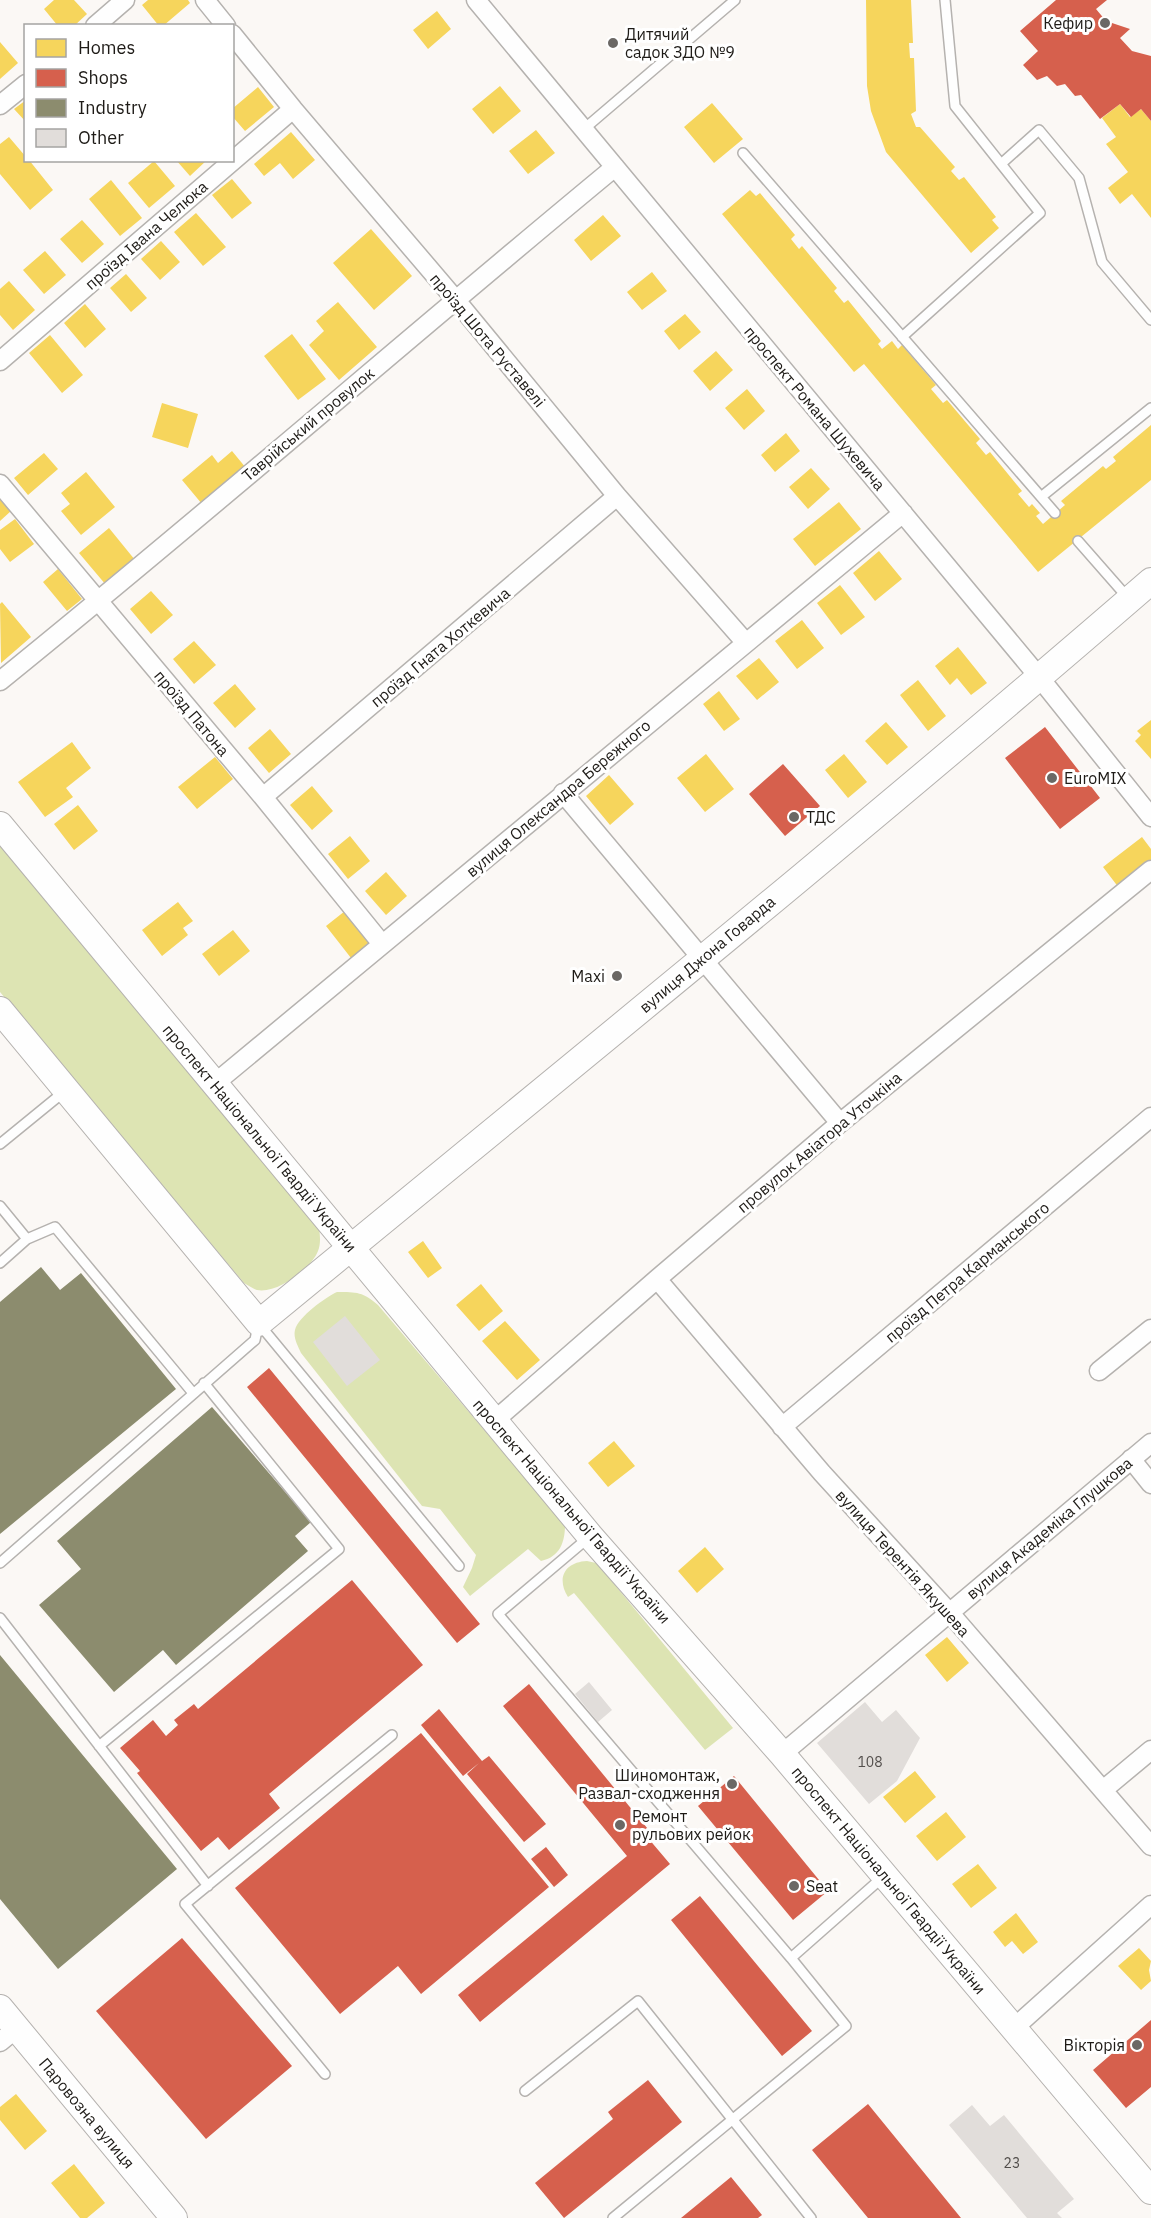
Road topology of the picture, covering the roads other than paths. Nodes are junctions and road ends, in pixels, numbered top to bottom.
1 (125, 0) edge
2 (205, 0) edge
3 (476, 0) edge
4 (735, 0) edge
5 (945, 0) edge
6 (97, 24) edge
7 (224, 24) edge
8 (234, 36) edge
9 (24, 86) edge
10 (0, 105) edge
11 (293, 109) junction
12 (584, 129) junction
13 (743, 153) dead end
14 (234, 160) edge
15 (231, 162) edge
16 (1001, 164) junction
17 (615, 167) junction
18 (455, 299) junction
19 (1151, 320) edge
20 (902, 337) junction
21 (0, 361) edge
22 (1151, 408) edge
23 (0, 484) edge
24 (617, 496) junction
25 (1041, 497) junction
26 (903, 513) junction
27 (1055, 513) dead end
28 (1078, 541) dead end
29 (1151, 581) edge
30 (1129, 600) junction
31 (99, 601) junction
32 (746, 643) junction
33 (1039, 677) junction
34 (0, 681) edge
35 (563, 793) junction
36 (263, 797) junction
37 (1151, 818) edge
38 (0, 825) edge
39 (1151, 870) edge
40 (382, 944) junction
41 (703, 958) junction
42 (0, 1010) edge
43 (214, 1084) junction
44 (66, 1090) junction
45 (1151, 1117) edge
46 (840, 1123) junction
47 (0, 1144) edge
48 (0, 1206) edge
49 (27, 1239) junction
50 (352, 1247) junction
51 (0, 1263) edge
52 (657, 1279) junction
53 (259, 1323) junction
54 (1151, 1329) edge
55 (1099, 1371) dead end
56 (204, 1383) junction
57 (194, 1393) junction
58 (494, 1421) junction
59 (782, 1427) junction
60 (1151, 1443) edge
61 (1131, 1459) junction
62 (1151, 1484) edge
63 (590, 1536) junction
64 (0, 1563) edge
65 (459, 1566) dead end
66 (949, 1612) junction
67 (0, 1618) edge
68 (392, 1735) dead end
69 (99, 1746) junction
70 (1151, 1750) edge
71 (782, 1754) junction
72 (1103, 1790) junction
73 (1151, 1846) edge
74 (884, 1876) junction
75 (208, 1886) junction
76 (1151, 1905) edge
77 (791, 1958) junction
78 (0, 2008) edge
79 (1014, 2028) junction
80 (8, 2035) edge
81 (325, 2074) dead end
82 (525, 2091) dead end
83 (731, 2119) junction
84 (1151, 2191) edge
85 (174, 2218) edge
86 (613, 2218) edge
87 (811, 2218) edge

1 - 6 street
2 - 7 street
3 - 12 street, проспект Романа Шухевича
4 - 12 lane
5 - 16 lane
8 - 11 street, проїзд Шота Руставелі
9 - 10 street
11 - 14 street, проїзд Івана Челюка
11 - 18 street, проїзд Шота Руставелі
12 - 17 street, проспект Романа Шухевича
13 - 20 lane
15 - 21 street, проїзд Івана Челюка
16 - 19 lane
16 - 20 lane
17 - 18 street, Таврійський провулок
17 - 26 street, проспект Романа Шухевича
18 - 24 street, проїзд Шота Руставелі
18 - 31 street, Таврійський провулок
20 - 25 lane
22 - 25 lane
23 - 31 street, проїзд Патона
24 - 32 street, проїзд Шота Руставелі
24 - 36 street, проїзд Гната Хоткевича
25 - 27 lane
26 - 32 street, вулиця Олександра Бережного
26 - 33 street, проспект Романа Шухевича
28 - 30 lane
29 - 30 street, вулиця Джона Говарда
30 - 33 street, вулиця Джона Говарда
31 - 34 street, Таврійський провулок
31 - 36 street, проїзд Патона
32 - 35 street, вулиця Олександра Бережного
33 - 37 street, проспект Романа Шухевича
33 - 41 street, вулиця Джона Говарда
35 - 40 street, вулиця Олександра Бережного
35 - 41 street
36 - 40 street, проїзд Патона
38 - 43 street, проспект Національної Гвардії України
39 - 46 street, провулок Авіатора Уточкіна
40 - 43 street, вулиця Олександра Бережного
41 - 46 street
41 - 50 street, вулиця Джона Говарда
42 - 44 street
43 - 50 street, проспект Національної Гвардії України
44 - 47 lane
44 - 53 street
45 - 59 street, проїзд Петра Карманського
46 - 52 street, провулок Авіатора Уточкіна
48 - 49 lane
49 - 51 lane
49 - 57 lane
50 - 53 street, вулиця Джона Говарда
50 - 58 street, проспект Національної Гвардії України
52 - 58 street, провулок Авіатора Уточкіна
52 - 59 street, вулиця Терентія Якушева
53 - 56 lane
53 - 65 lane
54 - 55 street
56 - 57 lane
56 - 69 lane
57 - 64 lane
58 - 63 street, проспект Національної Гвардії України
59 - 66 street, вулиця Терентія Якушева
60 - 61 street, вулиця Академіка Глушкова
61 - 62 street
61 - 66 street, вулиця Академіка Глушкова
63 - 71 street, проспект Національної Гвардії України
63 - 77 lane
66 - 71 street, вулиця Академіка Глушкова
66 - 72 street, вулиця Терентія Якушева
67 - 69 lane
68 - 75 lane
69 - 75 lane
70 - 72 street
71 - 74 street, проспект Національної Гвардії України
72 - 73 street, вулиця Терентія Якушева
74 - 77 lane
74 - 79 street, проспект Національної Гвардії України
75 - 81 lane
76 - 79 street
77 - 83 lane
78 - 80 street, Паровозна вулиця
79 - 84 street, проспект Національної Гвардії України
80 - 85 street, Паровозна вулиця
82 - 83 lane
83 - 86 lane
83 - 87 lane

